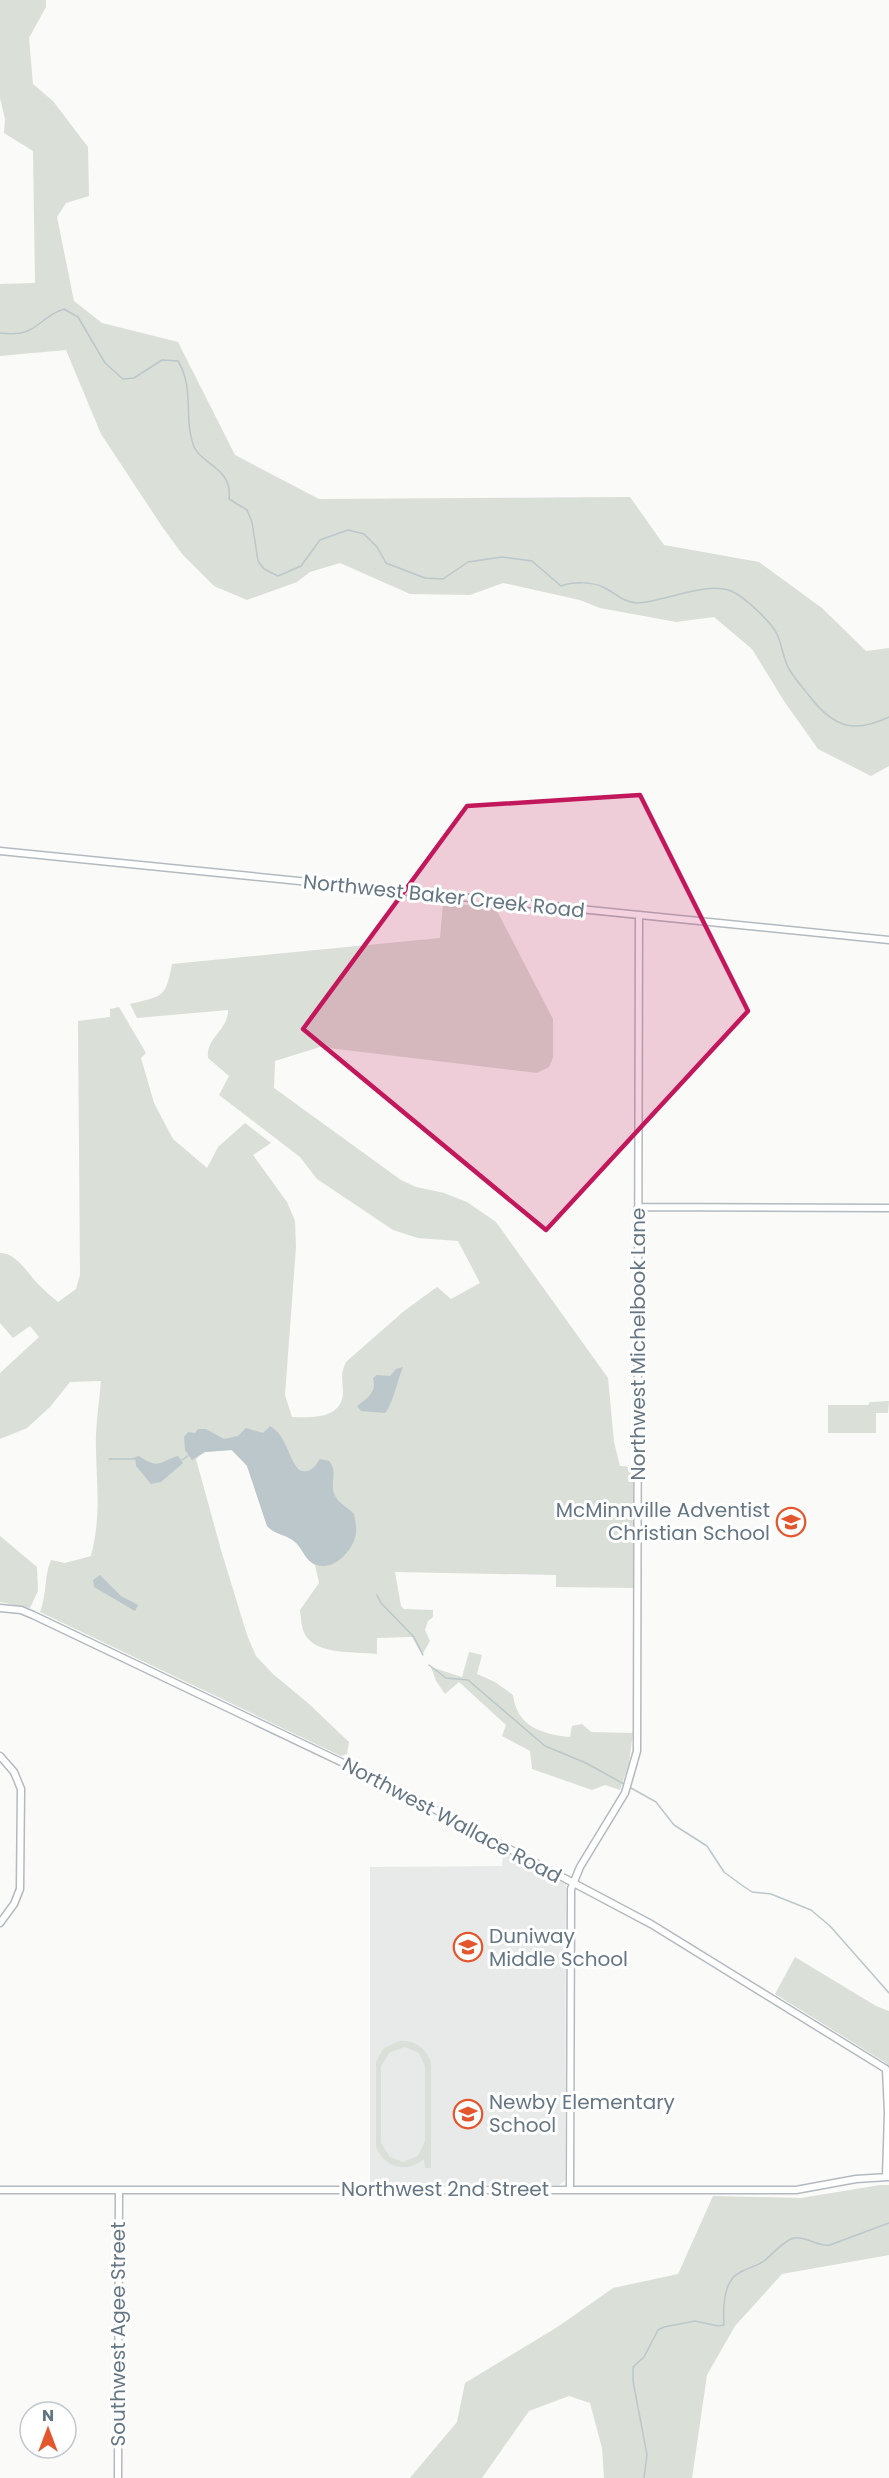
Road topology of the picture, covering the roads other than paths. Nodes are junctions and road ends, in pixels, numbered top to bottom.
1 (0, 851) edge
2 (639, 915) junction
3 (889, 940) edge
4 (638, 1208) junction
5 (889, 1208) edge
6 (0, 1608) edge
7 (0, 1756) edge
8 (572, 1883) junction
9 (0, 1923) edge
10 (887, 2177) edge
11 (570, 2189) junction
12 (0, 2190) edge
13 (119, 2190) junction
14 (118, 2478) edge

1 - 2 street, Northwest Baker Creek Road
2 - 3 street, Northwest Baker Creek Road
2 - 4 street, Northwest Michelbook Lane
4 - 5 street
4 - 8 street, Northwest Michelbook Lane
6 - 8 street, Northwest Wallace Road
7 - 9 street
8 - 10 street, Northwest Wallace Road
8 - 11 street
10 - 11 street, Northwest 2nd Street
11 - 13 street, Northwest 2nd Street
12 - 13 street, Northwest 2nd Street
13 - 14 street, Southwest Agee Street

